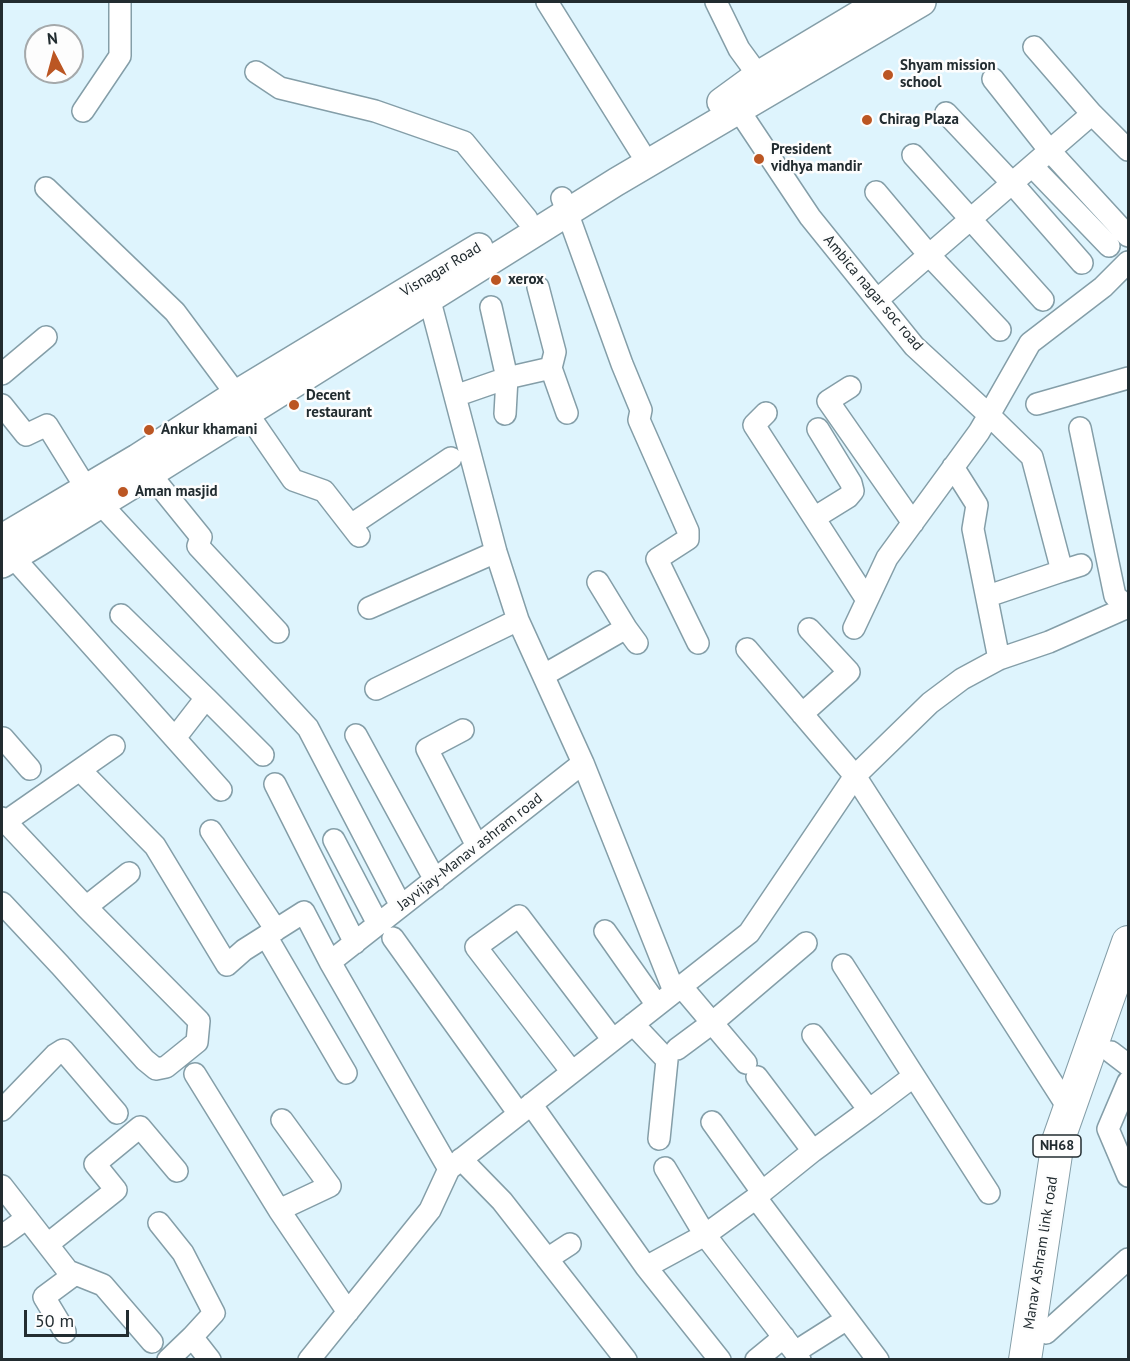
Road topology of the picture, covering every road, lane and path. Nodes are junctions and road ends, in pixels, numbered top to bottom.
1 (120, 2) edge
2 (547, 2) edge
3 (716, 2) edge
4 (880, 2) edge
5 (922, 2) edge
6 (1034, 47) dead end
7 (256, 72) dead end
8 (758, 75) junction
9 (993, 79) dead end
10 (734, 103) junction
11 (82, 111) dead end
12 (946, 113) dead end
13 (1092, 114) junction
14 (1128, 150) edge
15 (1050, 151) junction
16 (640, 152) junction
17 (913, 155) dead end
18 (1032, 166) junction
19 (1012, 183) junction
20 (46, 188) dead end
21 (876, 192) dead end
22 (565, 205) junction
23 (527, 219) junction
24 (971, 219) junction
25 (1128, 236) edge
26 (1109, 246) dead end
27 (929, 255) junction
28 (1128, 262) edge
29 (1082, 263) dead end
30 (538, 287) dead end
31 (427, 289) junction
32 (877, 300) junction
33 (1042, 300) dead end
34 (491, 307) dead end
35 (1000, 330) dead end
36 (46, 337) dead end
37 (551, 368) junction
38 (2, 374) edge
39 (507, 378) junction
40 (1128, 378) edge
41 (850, 387) dead end
42 (455, 396) junction
43 (1037, 404) dead end
44 (2, 405) edge
45 (243, 406) junction
46 (567, 413) dead end
47 (766, 413) dead end
48 (505, 414) dead end
49 (989, 415) junction
50 (1080, 428) dead end
51 (818, 429) dead end
52 (451, 458) dead end
53 (953, 467) junction
54 (150, 474) junction
55 (93, 496) junction
56 (814, 518) junction
57 (913, 523) junction
58 (4, 551) edge
59 (496, 552) junction
60 (598, 582) dead end
61 (997, 593) dead end
62 (867, 600) junction
63 (1128, 607) edge
64 (369, 608) dead end
65 (121, 615) dead end
66 (518, 620) junction
67 (854, 628) dead end
68 (809, 629) dead end
69 (278, 632) dead end
70 (698, 643) dead end
71 (747, 649) dead end
72 (999, 659) junction
73 (544, 675) junction
74 (376, 689) dead end
75 (207, 698) junction
76 (802, 714) junction
77 (463, 730) dead end
78 (356, 735) dead end
79 (175, 738) junction
80 (2, 740) edge
81 (114, 746) dead end
82 (263, 755) dead end
83 (583, 763) junction
84 (30, 769) dead end
85 (80, 770) junction
86 (855, 776) junction
87 (275, 784) dead end
88 (222, 790) dead end
89 (3, 820) edge
90 (211, 831) dead end
91 (334, 840) dead end
92 (477, 846) junction
93 (129, 873) dead end
94 (435, 880) junction
95 (2, 903) edge
96 (401, 906) junction
97 (86, 907) junction
98 (386, 931) junction
99 (605, 931) dead end
100 (271, 933) junction
101 (1128, 942) edge
102 (355, 943) junction
103 (806, 943) dead end
104 (330, 962) junction
105 (843, 965) dead end
106 (678, 988) junction
107 (657, 1005) junction
108 (1128, 1005) edge
109 (633, 1023) junction
110 (712, 1023) junction
111 (813, 1035) dead end
112 (613, 1040) junction
113 (677, 1049) dead end
114 (1120, 1058) edge
115 (572, 1072) junction
116 (346, 1073) dead end
117 (195, 1074) dead end
118 (914, 1076) junction
119 (1128, 1082) edge
120 (525, 1109) junction
121 (1069, 1109) junction
122 (2, 1110) edge
123 (869, 1110) junction
124 (117, 1113) dead end
125 (282, 1120) dead end
126 (712, 1122) dead end
127 (660, 1139) dead end
128 (813, 1152) junction
129 (455, 1164) junction
130 (665, 1168) dead end
131 (177, 1171) dead end
132 (1128, 1176) edge
133 (2, 1186) edge
134 (989, 1193) dead end
135 (759, 1195) junction
136 (279, 1210) junction
137 (27, 1218) junction
138 (159, 1223) dead end
139 (705, 1235) junction
140 (2, 1236) edge
141 (48, 1244) junction
142 (570, 1244) dead end
143 (547, 1259) junction
144 (1128, 1259) edge
145 (646, 1267) junction
146 (75, 1274) junction
147 (348, 1312) junction
148 (847, 1319) junction
149 (64, 1332) dead end
150 (192, 1337) junction
151 (152, 1342) dead end
152 (1044, 1346) edge
153 (793, 1350) edge
154 (322, 1354) edge
155 (168, 1359) edge
156 (210, 1359) edge
157 (626, 1359) edge
158 (720, 1359) edge
159 (756, 1359) edge
160 (878, 1359) edge
161 (1025, 1359) edge

1 - 11 street
2 - 16 street
3 - 8 street
4 - 8 main road, Visnagar Road
5 - 10 main road
6 - 13 street
7 - 23 street
8 - 10 main road, Visnagar Road
9 - 15 street
10 - 16 main road, Visnagar Road
10 - 22 main road
10 - 32 street, Ambica nagar soc road
12 - 19 street
13 - 14 street
13 - 15 street
15 - 18 street
15 - 25 street
16 - 22 main road, Visnagar Road
17 - 24 street
18 - 19 street
18 - 26 street
19 - 24 street
19 - 29 street
20 - 45 street
21 - 27 street
22 - 23 main road, Visnagar Road
22 - 31 main road
22 - 70 street
23 - 31 main road, Visnagar Road
24 - 27 street
24 - 33 street
27 - 32 street
27 - 35 street
28 - 49 street
30 - 37 street
31 - 42 street
31 - 45 main road, Visnagar Road
32 - 49 street, Ambica nagar soc road
34 - 39 street
36 - 38 street
37 - 39 street
37 - 46 street
39 - 42 street
39 - 48 street
40 - 43 street
41 - 57 street
42 - 59 street
44 - 55 street
45 - 52 street
45 - 54 main road
45 - 55 main road, Visnagar Road
47 - 56 street
49 - 53 street
49 - 61 street, Ambica nagar soc road
50 - 63 street
51 - 56 street
53 - 57 street
53 - 72 street
54 - 55 main road
54 - 69 street
55 - 58 main road, Visnagar Road
55 - 96 street
56 - 62 street
57 - 62 street
58 - 79 street
59 - 64 street
59 - 66 street
60 - 73 street
62 - 67 street
63 - 72 street
65 - 75 street
66 - 73 street
66 - 74 street
68 - 76 street
71 - 76 street
72 - 86 street
73 - 83 street
75 - 79 street
75 - 82 street
76 - 86 street
77 - 92 street
78 - 94 street
79 - 88 street
80 - 84 street
81 - 85 street
83 - 92 street, Jayvijay-Manav ashram road
83 - 106 street
85 - 89 street
85 - 100 street
86 - 106 street
86 - 121 street
87 - 102 street
89 - 97 street
90 - 100 street
91 - 98 street
92 - 94 street, Jayvijay-Manav ashram road
93 - 97 street
94 - 96 street, Jayvijay-Manav ashram road
95 - 97 street
96 - 98 street, Jayvijay-Manav ashram road
98 - 102 street, Jayvijay-Manav ashram road
98 - 120 street
99 - 107 street
100 - 104 street
100 - 116 street
101 - 121 highway, Manav Ashram link road / NH68
102 - 104 street, Jayvijay-Manav ashram road
103 - 110 street
104 - 129 street
105 - 118 street
106 - 107 street
106 - 110 street
107 - 109 street
108 - 114 highway
109 - 112 street
109 - 127 street
110 - 113 street
110 - 128 street
111 - 123 street
112 - 115 street
112 - 115 street
114 - 152 highway
115 - 120 street
117 - 136 street
118 - 123 street
118 - 134 street
119 - 132 street
120 - 129 street
120 - 145 street
121 - 161 highway, Manav Ashram link road / NH68
122 - 124 street
123 - 128 street
125 - 136 street
126 - 135 street
128 - 135 street
129 - 143 street
129 - 147 street
130 - 139 street
131 - 141 street
133 - 137 street
135 - 139 street
135 - 148 street
136 - 147 street
137 - 140 street
137 - 141 street
138 - 150 street
139 - 145 street
139 - 153 street
141 - 146 street
142 - 143 street
143 - 157 street
144 - 152 street
145 - 158 street
146 - 149 street
146 - 151 street
147 - 154 street
148 - 153 street
148 - 160 street
150 - 155 street
150 - 156 street
153 - 159 street

